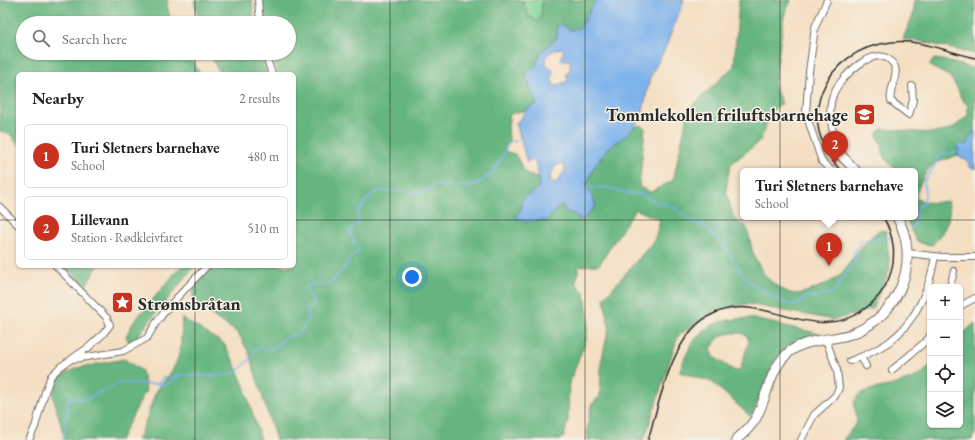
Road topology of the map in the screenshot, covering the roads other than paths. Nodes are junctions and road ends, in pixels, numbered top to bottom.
1 (258, 0) edge
2 (827, 0) edge
3 (259, 16) edge
4 (267, 60) edge
5 (271, 72) edge
6 (912, 86) dead end
7 (834, 134) joint
8 (829, 168) edge
9 (853, 168) edge
10 (0, 207) edge
11 (898, 220) edge
12 (16, 223) edge
13 (908, 254) junction
14 (935, 256) junction
15 (975, 257) edge
16 (58, 268) edge
17 (205, 268) edge
18 (954, 271) dead end
19 (951, 284) edge
20 (975, 298) edge
21 (963, 304) edge
22 (826, 340) junction
23 (927, 340) edge
24 (861, 357) junction
25 (73, 359) junction
26 (850, 361) dead end
27 (866, 366) dead end
28 (892, 370) dead end
29 (29, 440) edge
30 (736, 440) edge
31 (801, 440) edge

1 - 3 street
2 - 8 street
4 - 5 street
6 - 7 street
7 - 9 street
10 - 12 street
11 - 13 street
13 - 14 street
13 - 22 street
14 - 15 street
14 - 24 street
16 - 25 street
17 - 25 street
18 - 19 street
20 - 21 street
22 - 30 street
22 - 31 street
23 - 28 street
24 - 26 street
24 - 27 street
25 - 29 street

